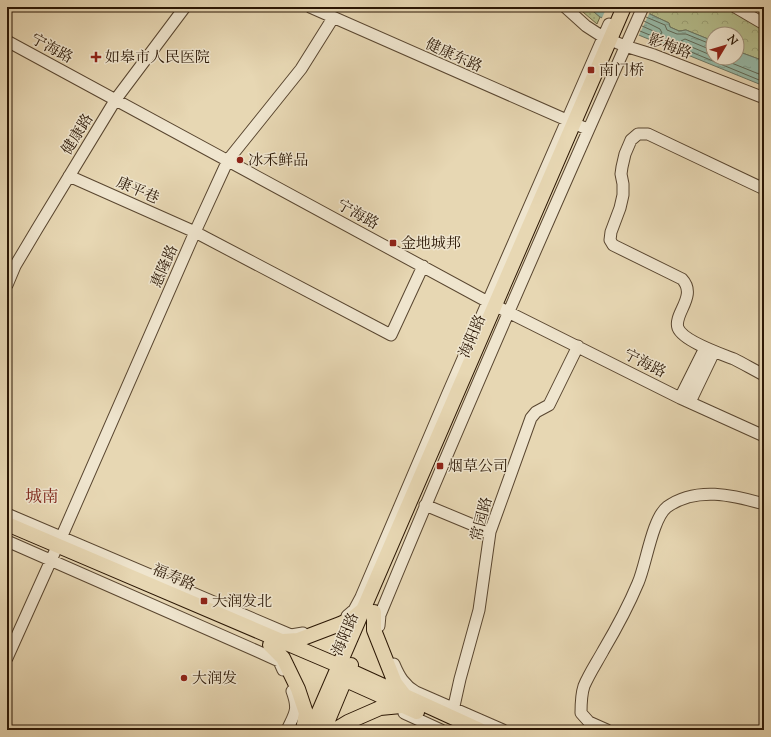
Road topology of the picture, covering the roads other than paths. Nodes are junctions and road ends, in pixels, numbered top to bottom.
1 (185, 7) edge
2 (310, 7) edge
3 (565, 7) edge
4 (617, 7) edge
5 (624, 7) edge
6 (634, 7) edge
7 (643, 7) edge
8 (735, 7) edge
9 (333, 18) junction
10 (764, 24) edge
11 (616, 38) junction
12 (7, 41) edge
13 (764, 98) edge
14 (116, 99) junction
15 (577, 125) junction
16 (228, 160) junction
17 (69, 176) junction
18 (764, 189) edge
19 (195, 232) junction
20 (423, 266) junction
21 (7, 285) edge
22 (499, 307) junction
23 (578, 346) junction
24 (710, 350) junction
25 (764, 375) edge
26 (685, 400) junction
27 (764, 436) edge
28 (764, 504) edge
29 (425, 505) junction
30 (7, 514) edge
31 (7, 524) edge
32 (7, 531) edge
33 (490, 532) junction
34 (7, 541) edge
35 (56, 549) junction
36 (369, 610) junction
37 (275, 643) junction
38 (7, 658) edge
39 (342, 673) junction
40 (404, 701) junction
41 (446, 722) edge
42 (287, 730) edge
43 (303, 730) edge
44 (311, 730) edge
45 (324, 730) edge
46 (335, 730) edge
47 (347, 730) edge
48 (460, 730) edge
49 (480, 730) edge
50 (503, 730) edge
51 (607, 730) edge

1 - 14 street, 健康路
2 - 9 street, 健康东路
3 - 11 street, 影梅路
4 - 11 street
5 - 11 main road, 海阳路
6 - 11 main road, 海阳路
7 - 11 street
8 - 10 street
9 - 15 street, 健康东路
9 - 16 street, 惠隆路
11 - 13 street, 影梅路
11 - 15 main road, 海阳路
12 - 14 street, 宁海路
14 - 16 street, 宁海路
14 - 17 street, 健康路
15 - 22 main road, 海阳路
16 - 19 street, 惠隆路
16 - 20 street, 宁海路
17 - 19 street, 康平巷
17 - 21 street, 健康路
18 - 24 street
19 - 20 street, 康平巷
19 - 35 street, 惠隆路
20 - 22 street, 宁海路
22 - 23 street, 宁海路
22 - 29 street
22 - 35 street
22 - 36 main road, 海阳路
23 - 26 street, 宁海路
23 - 33 street, 常园路
24 - 25 street
24 - 26 street
26 - 27 street, 宁海路
28 - 51 street
29 - 33 street
29 - 41 street
30 - 35 street
31 - 35 main road, 福寿路
32 - 35 main road, 福寿路
33 - 41 street, 常园路
34 - 35 street
35 - 37 main road, 福寿路
35 - 38 street, 惠隆路
35 - 42 street
36 - 37 main road
36 - 39 main road, 海阳路
36 - 40 main road
37 - 39 main road, 福寿路
37 - 43 main road
39 - 40 main road, 福寿路
39 - 44 main road
39 - 45 main road
40 - 41 main road, 福寿路
40 - 46 main road
41 - 47 street
41 - 48 main road, 福寿路
41 - 49 main road, 福寿路
41 - 50 street

